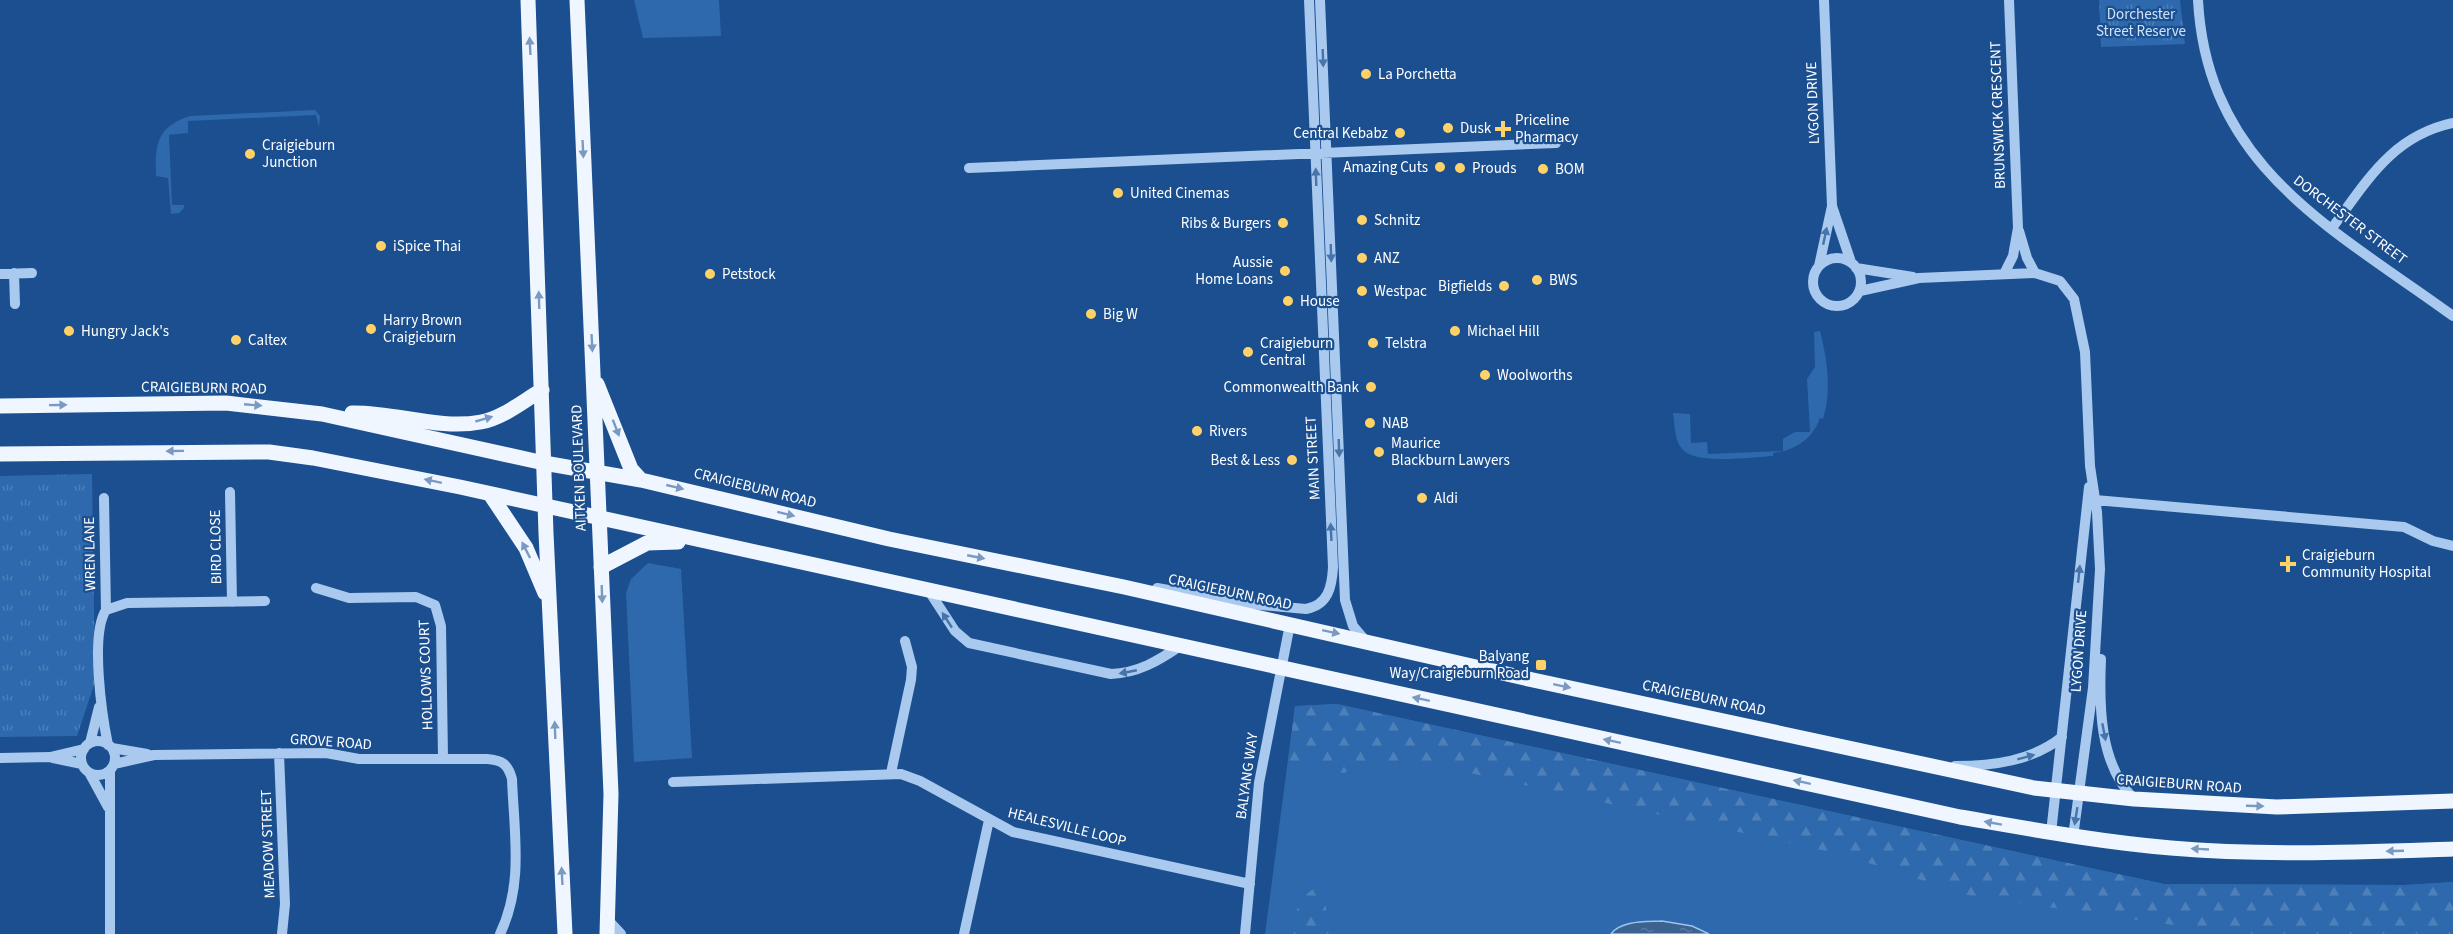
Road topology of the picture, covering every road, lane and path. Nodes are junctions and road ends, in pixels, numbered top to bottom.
1 (528, 0) edge
2 (577, 0) edge
3 (1309, 0) edge
4 (1320, 0) edge
5 (1824, 0) edge
6 (2008, 0) edge
7 (2198, 0) edge
8 (2453, 123) edge
9 (1556, 143) dead end
10 (1315, 153) junction
11 (1327, 153) junction
12 (969, 168) dead end
13 (1832, 206) junction
14 (2018, 228) junction
15 (2332, 228) junction
16 (1854, 265) junction
17 (1819, 266) junction
18 (14, 273) junction
19 (32, 273) dead end
20 (2035, 273) junction
21 (0, 274) edge
22 (2004, 274) junction
23 (1919, 278) junction
24 (1860, 291) junction
25 (15, 304) dead end
26 (2453, 316) edge
27 (593, 375) junction
28 (542, 390) junction
29 (0, 406) edge
30 (322, 414) junction
31 (0, 454) edge
32 (543, 463) junction
33 (2090, 466) junction
34 (597, 472) junction
35 (641, 480) junction
36 (230, 492) dead end
37 (490, 494) junction
38 (104, 498) dead end
39 (2095, 500) junction
40 (546, 507) junction
41 (599, 519) junction
42 (696, 541) junction
43 (2453, 546) edge
44 (601, 567) junction
45 (2100, 569) junction
46 (1124, 587) junction
47 (316, 588) dead end
48 (929, 591) junction
49 (265, 601) dead end
50 (232, 602) junction
51 (549, 604) junction
52 (106, 610) junction
53 (1290, 624) junction
54 (1365, 640) junction
55 (905, 641) dead end
56 (1180, 646) junction
57 (1280, 668) junction
58 (99, 704) junction
59 (2062, 737) junction
60 (87, 746) junction
61 (110, 746) junction
62 (279, 753) junction
63 (153, 755) junction
64 (50, 757) junction
65 (0, 758) edge
66 (443, 758) junction
67 (82, 764) junction
68 (1926, 766) junction
69 (112, 767) junction
70 (891, 773) junction
71 (90, 774) junction
72 (673, 782) dead end
73 (2055, 791) junction
74 (2080, 794) junction
75 (2134, 800) junction
76 (2453, 801) edge
77 (108, 807) junction
78 (989, 820) junction
79 (2051, 833) junction
80 (2073, 837) junction
81 (2453, 849) edge
82 (1250, 884) junction
83 (607, 927) edge
84 (110, 934) edge
85 (282, 934) edge
86 (500, 934) edge
87 (565, 934) edge
88 (621, 934) edge
89 (964, 934) edge
90 (1245, 934) edge

28 -> 1 main road
2 -> 27 main road, AITKEN BOULEVARD
3 - 10 street, MAIN STREET
4 -> 11 street, MAIN STREET
5 - 13 street, LYGON DRIVE
6 - 14 street, BRUNSWICK CRESCENT
7 - 15 street, DORCHESTER STREET
8 - 15 street
9 - 11 street
10 - 11 street
10 - 12 street
46 -> 10 street, MAIN STREET
11 -> 54 street, MAIN STREET
13 - 16 street, LYGON DRIVE
17 -> 13 street, LYGON DRIVE
14 - 20 street, BRUNSWICK CRESCENT
14 - 22 street, BRUNSWICK CRESCENT
15 - 26 street, DORCHESTER STREET
16 - 17 street
16 - 23 street, LYGON DRIVE
16 - 24 street
17 - 24 street
18 - 19 street
18 - 21 street
18 - 25 street
20 - 22 street, LYGON DRIVE
20 - 33 street, LYGON DRIVE
22 - 23 street, LYGON DRIVE
23 - 24 street, LYGON DRIVE
27 - 34 main road, AITKEN BOULEVARD
27 -> 35 main road
30 -> 28 main road
28 - 32 main road
29 -> 30 main road, CRAIGIEBURN ROAD
30 - 32 main road, CRAIGIEBURN ROAD
37 -> 31 main road
32 - 34 main road, CRAIGIEBURN ROAD
32 - 40 main road
33 - 39 street, LYGON DRIVE
59 -> 33 street, LYGON DRIVE
34 - 35 main road, CRAIGIEBURN ROAD
34 - 41 main road, AITKEN BOULEVARD
35 -> 46 main road, CRAIGIEBURN ROAD
36 - 50 street, BIRD CLOSE
37 - 40 main road
51 -> 37 main road
38 - 52 street, WREN LANE
39 - 43 street
39 - 45 street, LYGON DRIVE
40 - 41 main road
40 - 51 main road
41 - 42 main road
41 - 44 main road, AITKEN BOULEVARD
42 - 44 main road
42 - 48 main road
44 -> 83 main road, AITKEN BOULEVARD
45 - 74 street, LYGON DRIVE
45 -> 75 street
46 - 53 main road, CRAIGIEBURN ROAD
47 - 66 street, HOLLOWS COURT
48 - 56 main road
56 -> 48 street
49 - 50 street
50 - 52 street
87 -> 51 main road
52 - 58 street, WREN LANE
53 -> 54 main road, CRAIGIEBURN ROAD
53 - 57 street, BALYANG WAY
54 -> 68 main road, CRAIGIEBURN ROAD
55 - 70 street
56 - 57 main road
79 -> 57 main road
57 - 82 street, BALYANG WAY
58 - 60 street
58 - 61 street
68 -> 59 street
59 - 73 street, LYGON DRIVE
60 - 61 street
60 - 64 street
60 - 67 street
61 - 63 street, GROVE ROAD
61 - 69 street
62 - 63 street, GROVE ROAD
62 - 66 street, GROVE ROAD
62 - 85 street, MEADOW STREET
63 - 69 street, GROVE ROAD
64 - 65 street
64 - 67 street
66 - 86 street, GROVE ROAD
67 - 71 street
68 - 73 main road, CRAIGIEBURN ROAD
69 - 71 street
69 - 77 street
70 - 72 street, HEALESVILLE LOOP
70 - 78 street, HEALESVILLE LOOP
71 - 77 street
73 - 74 main road, CRAIGIEBURN ROAD
73 - 79 street, LYGON DRIVE
74 - 75 main road, CRAIGIEBURN ROAD
74 -> 80 street, LYGON DRIVE
75 -> 76 main road, CRAIGIEBURN ROAD
77 - 84 street
78 - 82 street, HEALESVILLE LOOP
78 - 89 street
79 - 80 main road
81 -> 80 main road
82 - 90 street, BALYANG WAY
83 - 88 street

